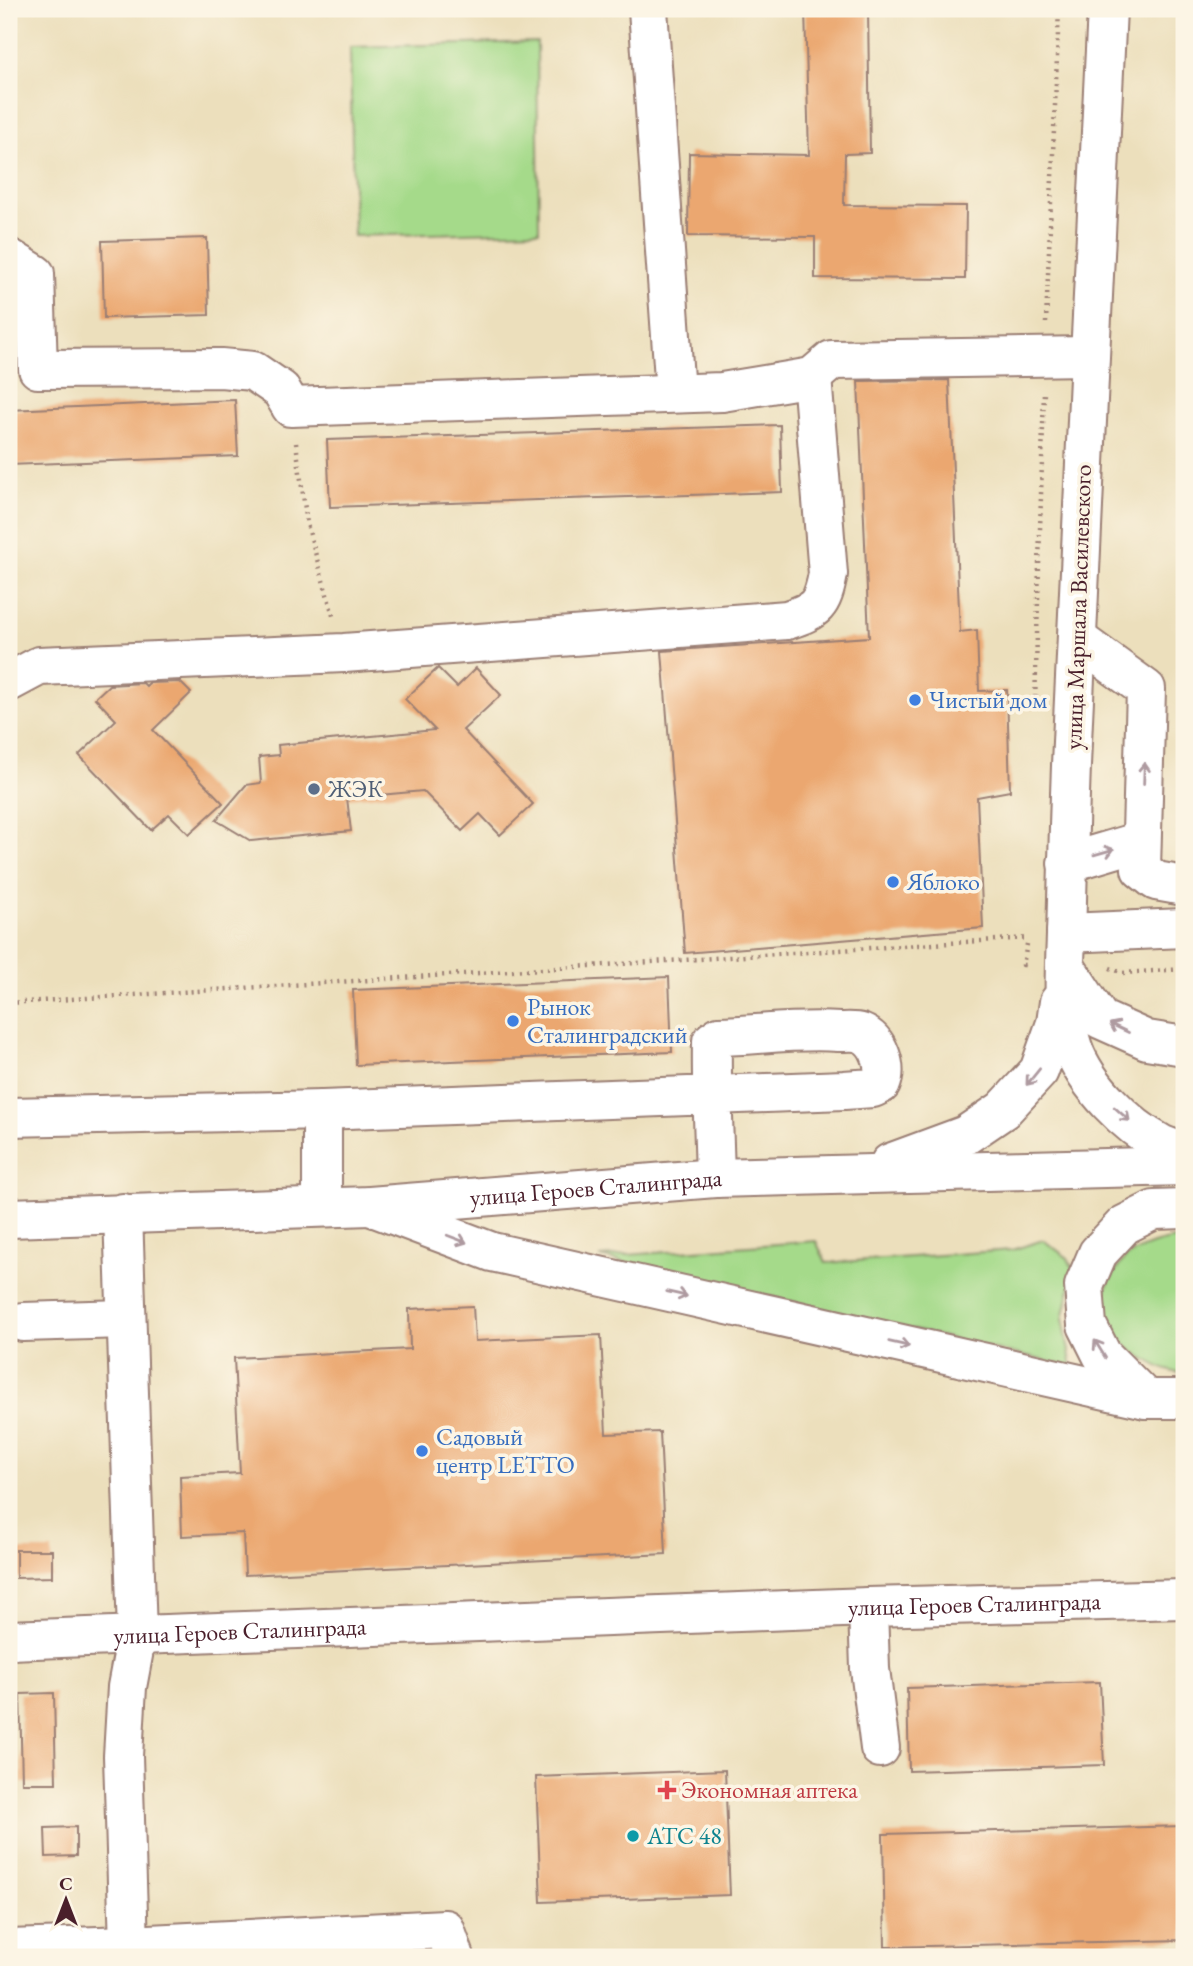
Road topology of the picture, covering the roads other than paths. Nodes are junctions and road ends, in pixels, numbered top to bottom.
1 (648, 9) edge
2 (1107, 9) edge
3 (9, 258) edge
4 (1088, 356) junction
5 (812, 377) junction
6 (675, 393) junction
7 (1077, 639) junction
8 (9, 682) edge
9 (1141, 841) junction
10 (1067, 863) junction
11 (1184, 886) edge
12 (1184, 928) edge
13 (1066, 949) junction
14 (1184, 1046) edge
15 (322, 1110) junction
16 (9, 1117) edge
17 (1184, 1152) edge
18 (1184, 1166) edge
19 (849, 1175) junction
20 (715, 1178) junction
21 (370, 1206) junction
22 (322, 1207) junction
23 (1184, 1209) edge
24 (123, 1213) junction
25 (9, 1218) edge
26 (125, 1319) junction
27 (23, 1322) dead end
28 (1146, 1399) junction
29 (1184, 1399) edge
30 (1184, 1599) edge
31 (868, 1607) junction
32 (137, 1634) junction
33 (9, 1640) edge
34 (880, 1748) dead end
35 (129, 1945) junction
36 (9, 1950) edge
37 (455, 1957) edge

1 - 6 street
2 - 4 street, улица Маршала Василевского
3 - 6 street
4 - 5 street
4 - 7 street, улица Маршала Василевского
5 - 6 street
5 - 8 street
9 -> 7 street
7 - 10 street, улица Маршала Василевского
10 -> 9 street
9 - 11 street
10 - 13 street, улица Маршала Василевского
12 - 13 street
14 -> 13 street
13 -> 17 street, улица Маршала Василевского
13 -> 19 street
15 - 16 street
15 - 20 street
15 - 22 street
18 - 19 street, улица Героев Сталинграда
19 - 20 street, улица Героев Сталинграда
20 - 21 street, улица Героев Сталинграда
21 - 22 street, улица Героев Сталинграда
21 -> 28 street
22 - 24 street, улица Героев Сталинграда
28 -> 23 street
24 - 25 street, улица Героев Сталинграда
24 - 26 street
26 - 27 street
26 - 32 street
28 - 29 street
30 - 31 street, улица Героев Сталинграда
31 - 32 street, улица Героев Сталинграда
31 - 34 street
32 - 33 street, улица Героев Сталинграда
32 - 35 street
35 - 36 street
35 - 37 street

